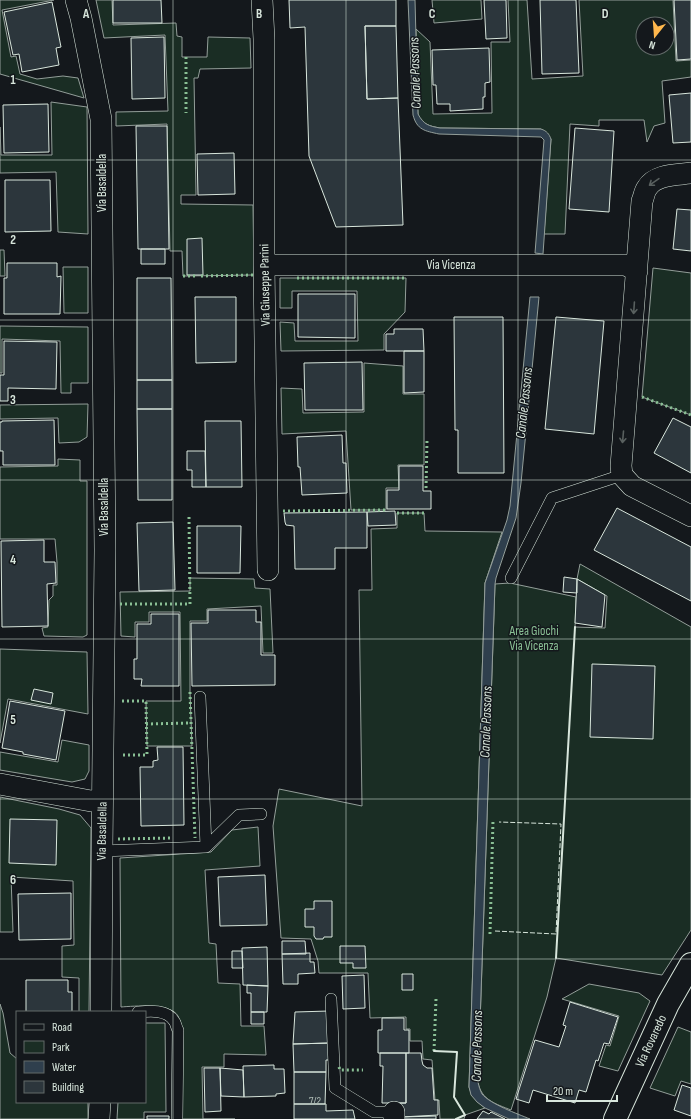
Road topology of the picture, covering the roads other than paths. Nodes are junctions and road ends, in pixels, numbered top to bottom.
1 (262, 0) edge
2 (77, 2) edge
3 (691, 173) edge
4 (264, 265) junction
5 (637, 271) junction
6 (622, 474) junction
7 (691, 516) edge
8 (268, 570) dead end
9 (511, 578) dead end
10 (200, 697) dead end
11 (0, 784) edge
12 (102, 799) junction
13 (261, 814) dead end
14 (206, 847) junction
15 (102, 852) junction
16 (691, 964) edge
17 (331, 999) dead end
18 (101, 1011) edge
19 (146, 1011) edge
20 (100, 1103) edge
21 (394, 1115) edge
22 (99, 1119) edge
23 (176, 1119) edge
24 (615, 1119) edge

1 - 4 street, Via Giuseppe Parini
2 - 12 street, Via Basaldella
3 -> 5 street
4 - 5 street, Via Vicenza
4 - 8 street, Via Giuseppe Parini
5 -> 6 street
6 - 7 street
6 - 9 lane
10 - 14 lane
11 - 12 street
12 - 15 street, Via Basaldella
13 - 14 lane
14 - 15 lane
15 - 18 street, Via Basaldella
16 - 24 street, Via Rovaredo
17 - 21 lane
19 - 23 lane
20 - 22 street

